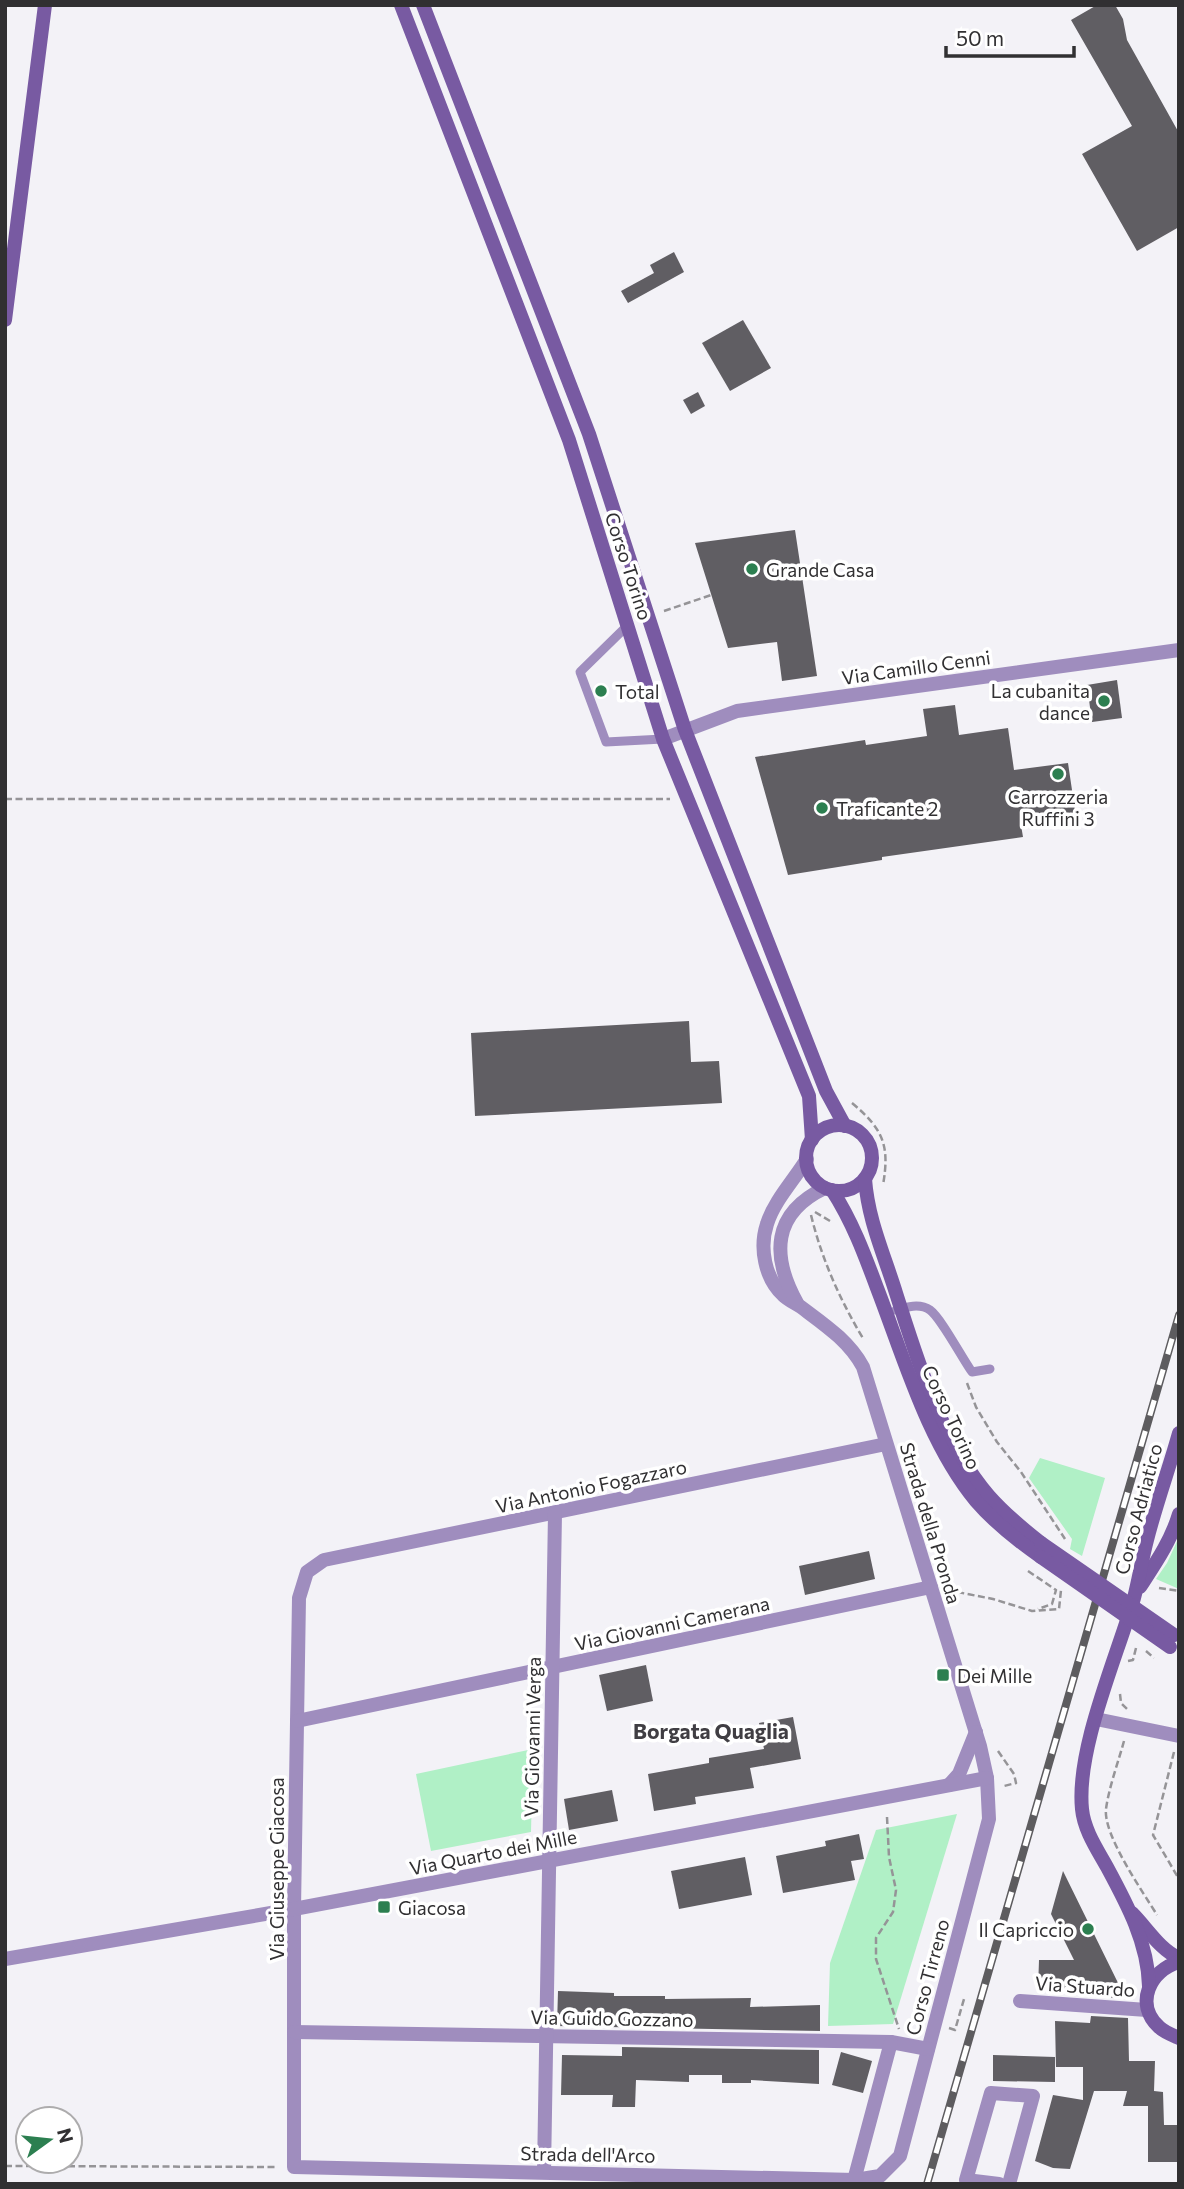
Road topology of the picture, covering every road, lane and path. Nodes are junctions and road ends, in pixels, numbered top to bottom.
1 (45, 5) edge
2 (401, 5) edge
3 (423, 5) edge
4 (5, 320) edge
5 (711, 595) dead end
6 (664, 611) dead end
7 (628, 625) junction
8 (1179, 650) edge
9 (685, 730) junction
10 (663, 739) junction
11 (5, 799) edge
12 (689, 799) junction
13 (851, 1102) dead end
14 (845, 1126) junction
15 (812, 1140) junction
16 (807, 1159) junction
17 (865, 1179) junction
18 (882, 1188) dead end
19 (829, 1189) junction
20 (836, 1225) dead end
21 (797, 1304) junction
22 (894, 1311) junction
23 (868, 1345) dead end
24 (990, 1369) dead end
25 (964, 1374) dead end
26 (1179, 1433) edge
27 (886, 1444) junction
28 (555, 1513) junction
29 (1179, 1514) edge
30 (1067, 1542) dead end
31 (1041, 1550) junction
32 (1028, 1571) dead end
33 (307, 1572) joint
34 (1063, 1573) junction
35 (931, 1587) junction
36 (1157, 1587) dead end
37 (1179, 1591) edge
38 (956, 1592) dead end
39 (1135, 1595) junction
40 (1032, 1611) junction
41 (1175, 1643) edge
42 (1132, 1644) dead end
43 (1154, 1658) dead end
44 (552, 1668) junction
45 (1119, 1687) dead end
46 (1128, 1710) dead end
47 (1096, 1718) junction
48 (297, 1721) junction
49 (976, 1732) junction
50 (1179, 1736) edge
51 (1125, 1739) dead end
52 (1014, 1774) dead end
53 (987, 1784) junction
54 (949, 1785) junction
55 (887, 1817) dead end
56 (549, 1861) junction
57 (1179, 1879) edge
58 (294, 1909) junction
59 (1132, 1913) junction
60 (1157, 1916) dead end
61 (5, 1959) edge
62 (1179, 1960) edge
63 (1149, 1986) junction
64 (964, 1999) dead end
65 (1020, 2001) dead end
66 (1147, 2010) junction
67 (960, 2014) dead end
68 (295, 2032) junction
69 (895, 2035) junction
70 (547, 2036) junction
71 (1179, 2038) edge
72 (928, 2049) junction
73 (5, 2166) edge
74 (294, 2167) junction
75 (544, 2172) junction
76 (880, 2176) joint
77 (854, 2182) edge
78 (999, 2184) edge
79 (1009, 2184) edge

1 - 4 street
2 - 7 street, Corso Torino
3 - 9 street, Corso Torino
5 - 6 path
7 - 10 street, Corso Torino
7 - 10 lane
8 - 9 street, Via Camillo Cenni
9 - 10 street, Via Camillo Cenni
9 - 14 street, Corso Torino
10 - 12 street, Corso Torino
11 - 12 path
12 - 15 street, Corso Torino
13 - 18 path
14 - 15 street
14 - 17 street, Corso Torino
15 - 16 street, Corso Torino
16 - 19 street, Corso Torino
16 - 21 street, Strada della Pronda
17 - 19 street
17 - 22 street, Corso Torino
19 - 21 street, Strada della Pronda
19 - 22 street, Corso Torino
20 - 23 path
21 - 27 street, Strada della Pronda
22 - 24 lane
22 - 31 street, Corso Torino
25 - 30 path
26 - 39 street, Corso Adriatico
27 - 28 street, Via Antonio Fogazzaro
27 - 35 street, Strada della Pronda
28 - 33 street, Via Antonio Fogazzaro
28 - 44 street, Via Giovanni Verga
29 - 39 street, Corso Adriatico
31 - 34 street, Corso Torino, bridge
31 - 41 street, Corso Torino, bridge
32 - 40 path
33 - 48 street, Via Giuseppe Giacosa
34 - 40 path
34 - 41 street, Corso Torino, bridge
35 - 44 street, Via Giovanni Camerana
35 - 49 street, Strada della Pronda
36 - 37 path
38 - 40 path
39 - 47 street, Corso Adriatico
42 - 43 path
44 - 48 street, Via Giovanni Camerana
44 - 56 street, Via Giovanni Verga
45 - 46 path
47 - 50 street
47 - 59 street, Corso Adriatico
48 - 58 street, Via Giuseppe Giacosa
49 - 53 street, Strada della Pronda
49 - 54 street
50 - 57 path
51 - 60 path
52 - 53 path
53 - 54 street, Via Quarto dei Mille
53 - 72 street, Corso Tirreno
54 - 56 street, Via Quarto dei Mille
55 - 69 path
56 - 58 street, Via Quarto dei Mille
56 - 70 street, Via Giovanni Verga
58 - 61 street, Via Quarto dei Mille
58 - 68 street, Via Giuseppe Giacosa
59 - 62 street
59 - 63 street
62 - 63 street
63 - 66 street
64 - 67 path
65 - 66 street, Via Stuardo
66 - 71 street
68 - 70 street, Via Guido Gozzano
68 - 74 street, Via Giuseppe Giacosa
69 - 70 street, Via Guido Gozzano
69 - 72 street, Via Guido Gozzano
69 - 77 street, Corso Tirreno
70 - 75 street, Via Giovanni Verga
72 - 76 street, Corso Tirreno
73 - 74 path
74 - 75 street, Strada dell'Arco
75 - 77 street, Strada dell'Arco
76 - 77 street, Strada dell'Arco
78 - 79 street

